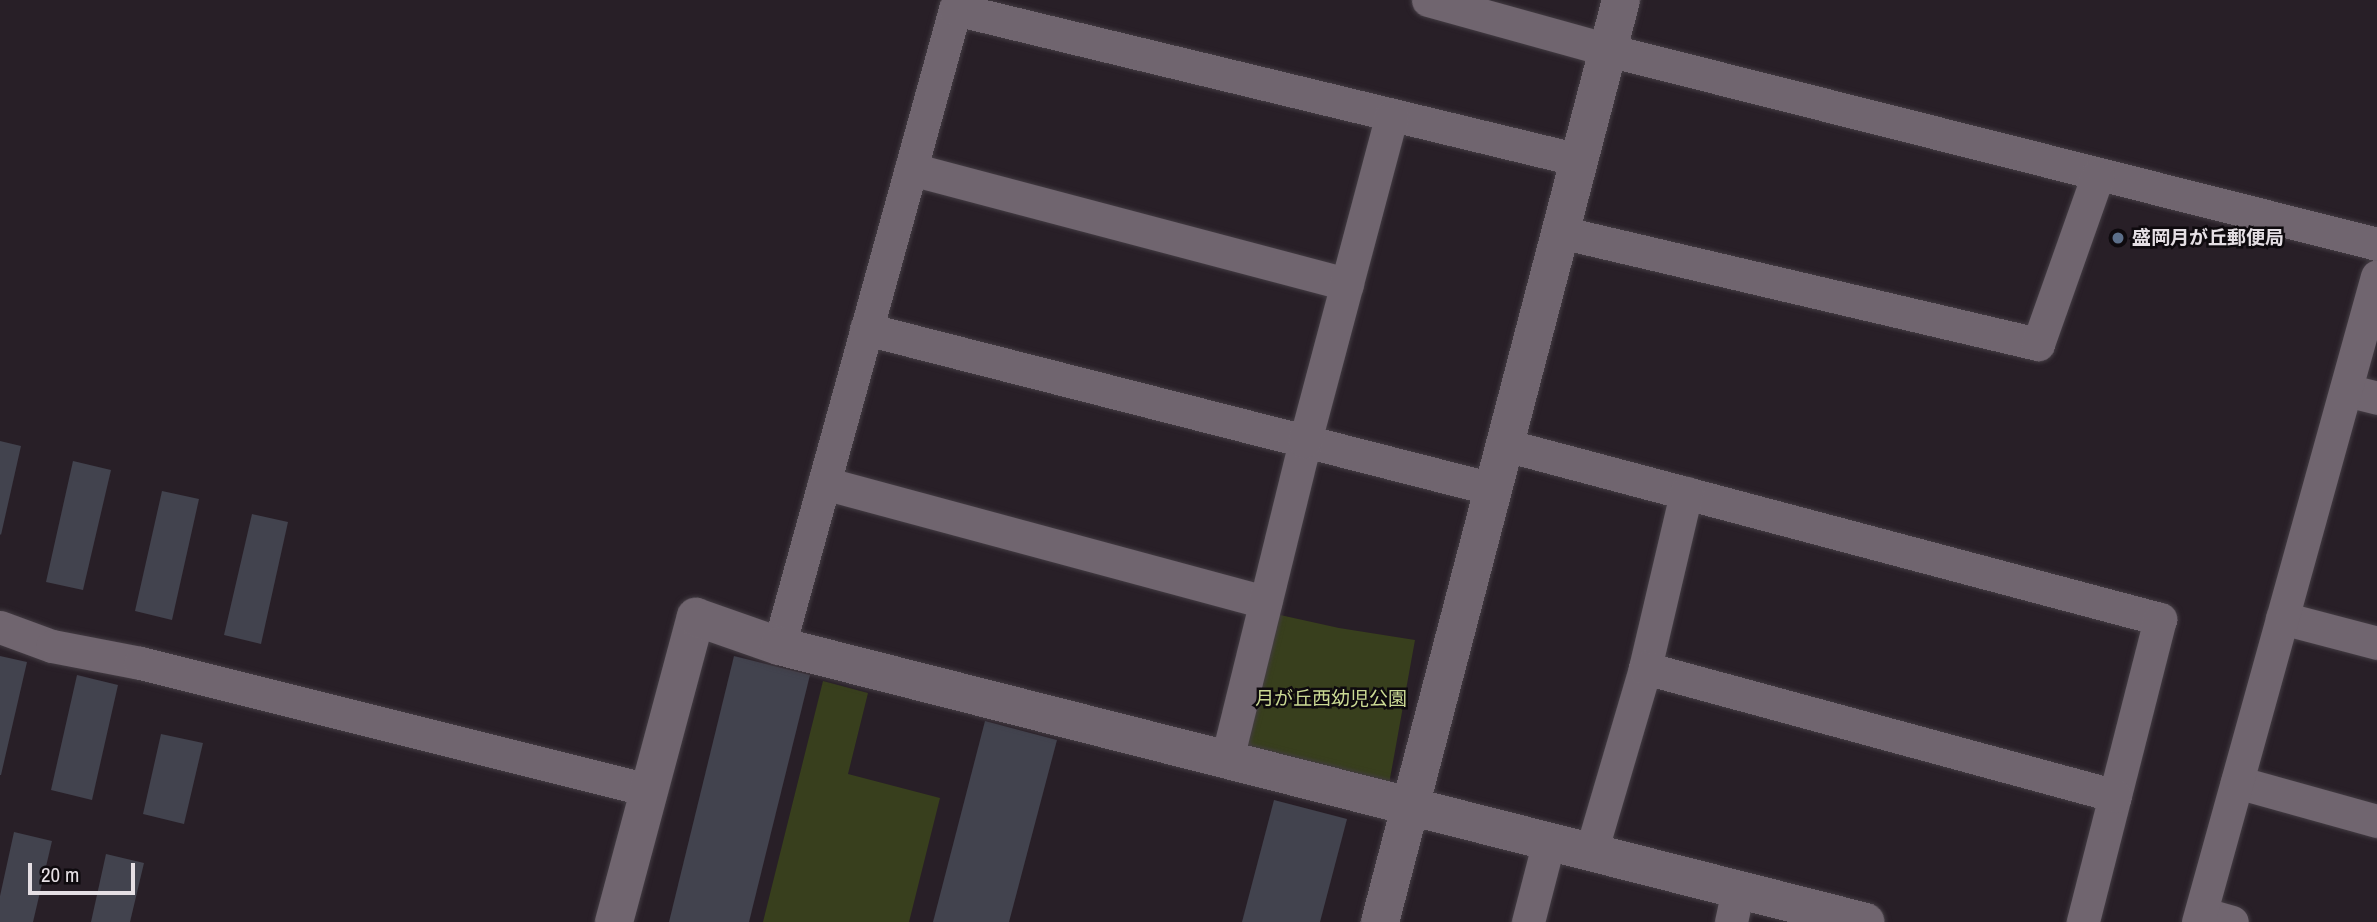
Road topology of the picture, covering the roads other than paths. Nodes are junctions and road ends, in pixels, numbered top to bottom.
1 (1428, 0) edge
2 (1621, 0) edge
3 (1608, 50) junction
4 (1392, 115) junction
5 (1579, 160) junction
6 (911, 169) junction
7 (2098, 175) junction
8 (1560, 232) junction
9 (2377, 244) edge
10 (2377, 276) edge
11 (1347, 284) junction
12 (866, 329) junction
13 (2361, 394) edge
14 (1305, 441) junction
15 (1505, 445) junction
16 (824, 483) junction
17 (1493, 489) junction
18 (1686, 493) junction
19 (1265, 602) junction
20 (2282, 618) junction
21 (0, 627) edge
22 (2377, 643) edge
23 (779, 646) junction
24 (1645, 668) junction
25 (1227, 759) junction
26 (2236, 782) junction
27 (649, 790) junction
28 (2115, 796) junction
29 (1411, 806) junction
30 (2377, 821) edge
31 (1549, 841) junction
32 (1591, 852) junction
33 (1734, 906) edge
34 (2199, 918) edge
35 (614, 922) edge
36 (1380, 922) edge
37 (1528, 922) edge
38 (1866, 922) edge
39 (2083, 922) edge
40 (2232, 922) edge

1 - 3 street
2 - 3 street
3 - 5 street
3 - 7 street
4 - 5 street
4 - 6 street
4 - 11 street
5 - 8 street
6 - 11 street
6 - 12 street
7 - 8 street
7 - 9 street
8 - 15 street
10 - 13 street
11 - 14 street
12 - 14 street
12 - 16 street
13 - 20 street
14 - 17 street
14 - 19 street
15 - 17 street
15 - 18 street
16 - 19 street
16 - 23 street
17 - 29 street
18 - 24 street
18 - 28 street
19 - 25 street
20 - 22 street
20 - 26 street
21 - 27 street
23 - 25 street
23 - 27 street
24 - 28 street
24 - 32 street
25 - 29 street
26 - 30 street
26 - 34 street
27 - 35 street
28 - 39 street
29 - 31 street
29 - 36 street
31 - 32 street
31 - 37 street
32 - 33 street
33 - 38 street
34 - 40 street

